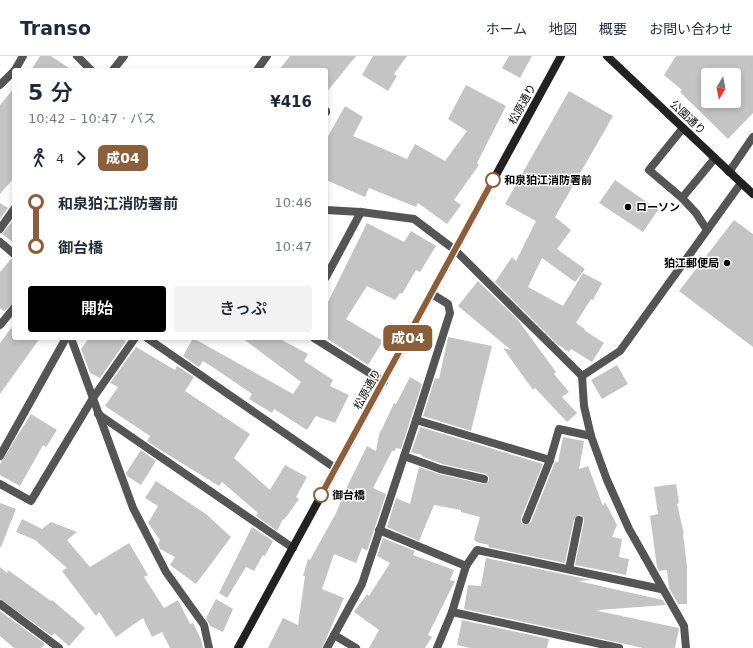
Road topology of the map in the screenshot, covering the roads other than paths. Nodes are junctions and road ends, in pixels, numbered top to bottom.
1 (23, 56) edge
2 (77, 56) edge
3 (124, 56) edge
4 (268, 56) edge
5 (561, 56) edge
6 (607, 56) edge
7 (16, 68) edge
8 (89, 68) edge
9 (115, 68) edge
10 (259, 68) edge
11 (12, 73) edge
12 (0, 85) edge
13 (683, 128) junction
14 (753, 137) edge
15 (715, 158) junction
16 (729, 172) junction
17 (741, 183) junction
18 (753, 194) edge
19 (682, 198) junction
20 (328, 210) edge
21 (12, 212) edge
22 (361, 212) junction
23 (0, 229) edge
24 (707, 230) junction
25 (0, 242) edge
26 (455, 250) junction
27 (12, 252) edge
28 (328, 273) edge
29 (432, 294) junction
30 (12, 310) edge
31 (0, 325) edge
32 (65, 340) edge
33 (72, 340) edge
34 (134, 340) edge
35 (150, 340) edge
36 (317, 340) edge
37 (582, 376) junction
38 (384, 382) junction
39 (93, 398) junction
40 (98, 414) junction
41 (416, 420) junction
42 (591, 436) junction
43 (0, 456) edge
44 (404, 456) junction
45 (550, 460) junction
46 (335, 468) junction
47 (484, 479) dead end
48 (0, 484) edge
49 (526, 520) dead end
50 (579, 520) dead end
51 (379, 530) junction
52 (293, 548) junction
53 (466, 566) junction
54 (569, 569) junction
55 (661, 589) junction
56 (0, 604) edge
57 (452, 612) junction
58 (334, 635) junction
59 (50, 645) edge
60 (59, 648) edge
61 (209, 648) edge
62 (238, 648) edge
63 (327, 648) edge
64 (356, 648) edge
65 (437, 648) edge
66 (619, 648) edge
67 (686, 648) edge

1 - 7 street
2 - 8 street
3 - 9 street
4 - 10 street
5 - 26 main road, 松原通り
6 - 13 main road, 公園通り
11 - 12 street
13 - 15 main road, 公園通り
13 - 19 street
14 - 16 street
15 - 16 main road, 公園通り
15 - 19 street
16 - 17 main road, 公園通り
17 - 18 main road, 公園通り
17 - 24 street
19 - 24 street
20 - 22 street
21 - 23 street
22 - 26 street
22 - 28 street
24 - 37 street
25 - 27 street
26 - 29 main road, 松原通り
26 - 37 street
29 - 38 main road, 松原通り
29 - 41 street
30 - 31 street
32 - 43 street
33 - 39 street
34 - 39 street
35 - 46 street
36 - 38 street
37 - 42 street
38 - 46 main road, 松原通り
39 - 40 street
39 - 48 street
40 - 52 street
40 - 61 street
41 - 44 street
41 - 45 street
42 - 45 street
42 - 55 street
44 - 47 street
44 - 51 street
45 - 49 street
46 - 52 main road, 松原通り
50 - 54 street
51 - 53 street
51 - 58 street
52 - 62 main road, 松原通り
53 - 54 street
53 - 57 street
54 - 55 street
55 - 67 street
56 - 59 street
57 - 65 street
57 - 66 street
58 - 63 street
58 - 64 street
59 - 60 street

